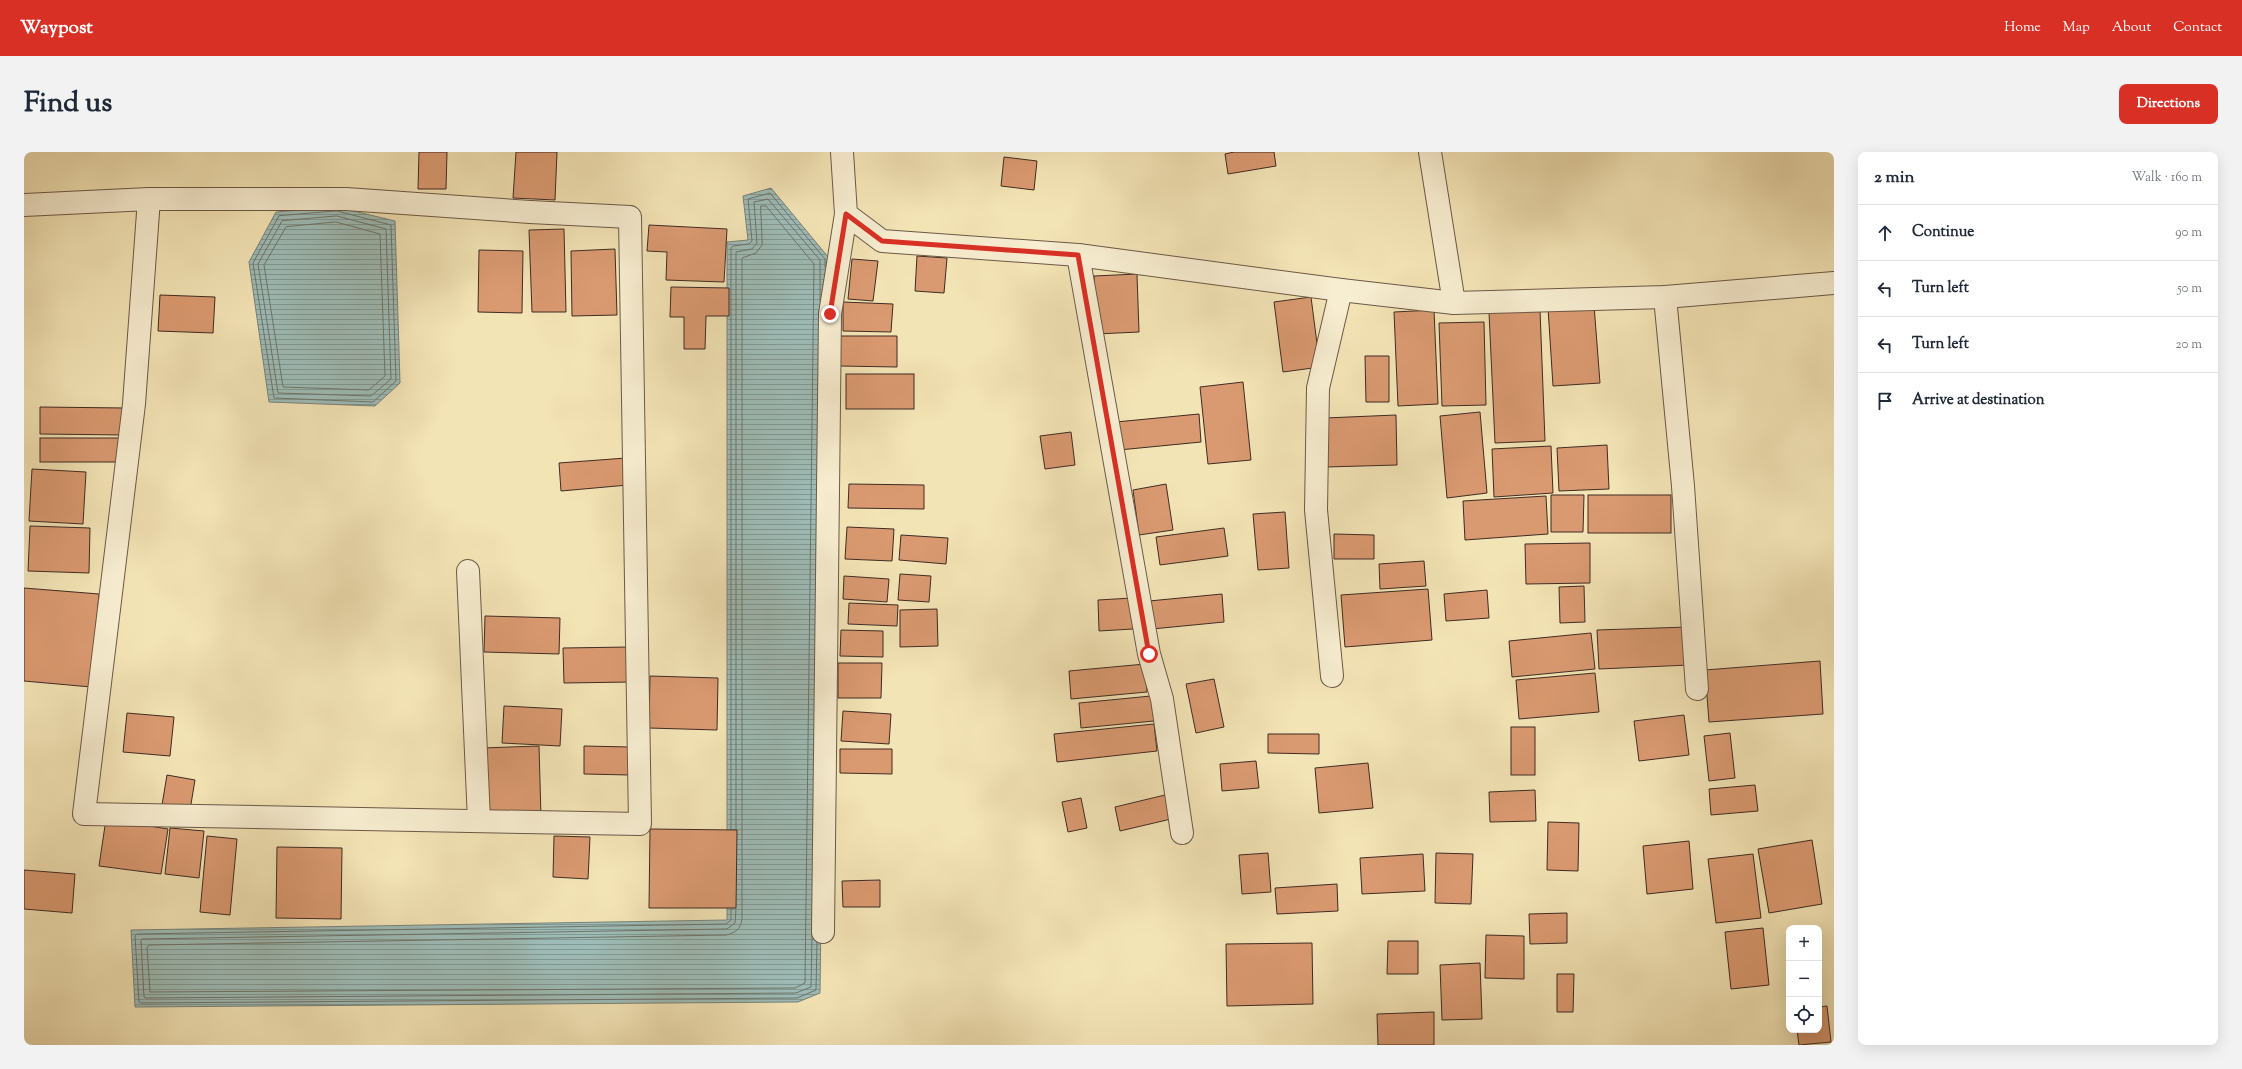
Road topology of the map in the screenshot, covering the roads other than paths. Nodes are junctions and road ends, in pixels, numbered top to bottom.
1 (842, 152) edge
2 (1430, 152) edge
3 (149, 199) junction
4 (24, 205) edge
5 (846, 214) junction
6 (1078, 255) junction
7 (1834, 283) edge
8 (1341, 290) junction
9 (1666, 297) junction
10 (1454, 303) junction
11 (468, 571) dead end
12 (1332, 676) dead end
13 (1697, 689) dead end
14 (479, 821) junction
15 (1182, 833) dead end
16 (823, 932) dead end

1 - 5 street
2 - 10 street
3 - 4 street
3 - 14 street
3 - 14 street
5 - 6 street
5 - 16 street
6 - 8 street
6 - 15 street
7 - 9 street
8 - 10 street
8 - 12 street
9 - 10 street
9 - 13 street
11 - 14 street

